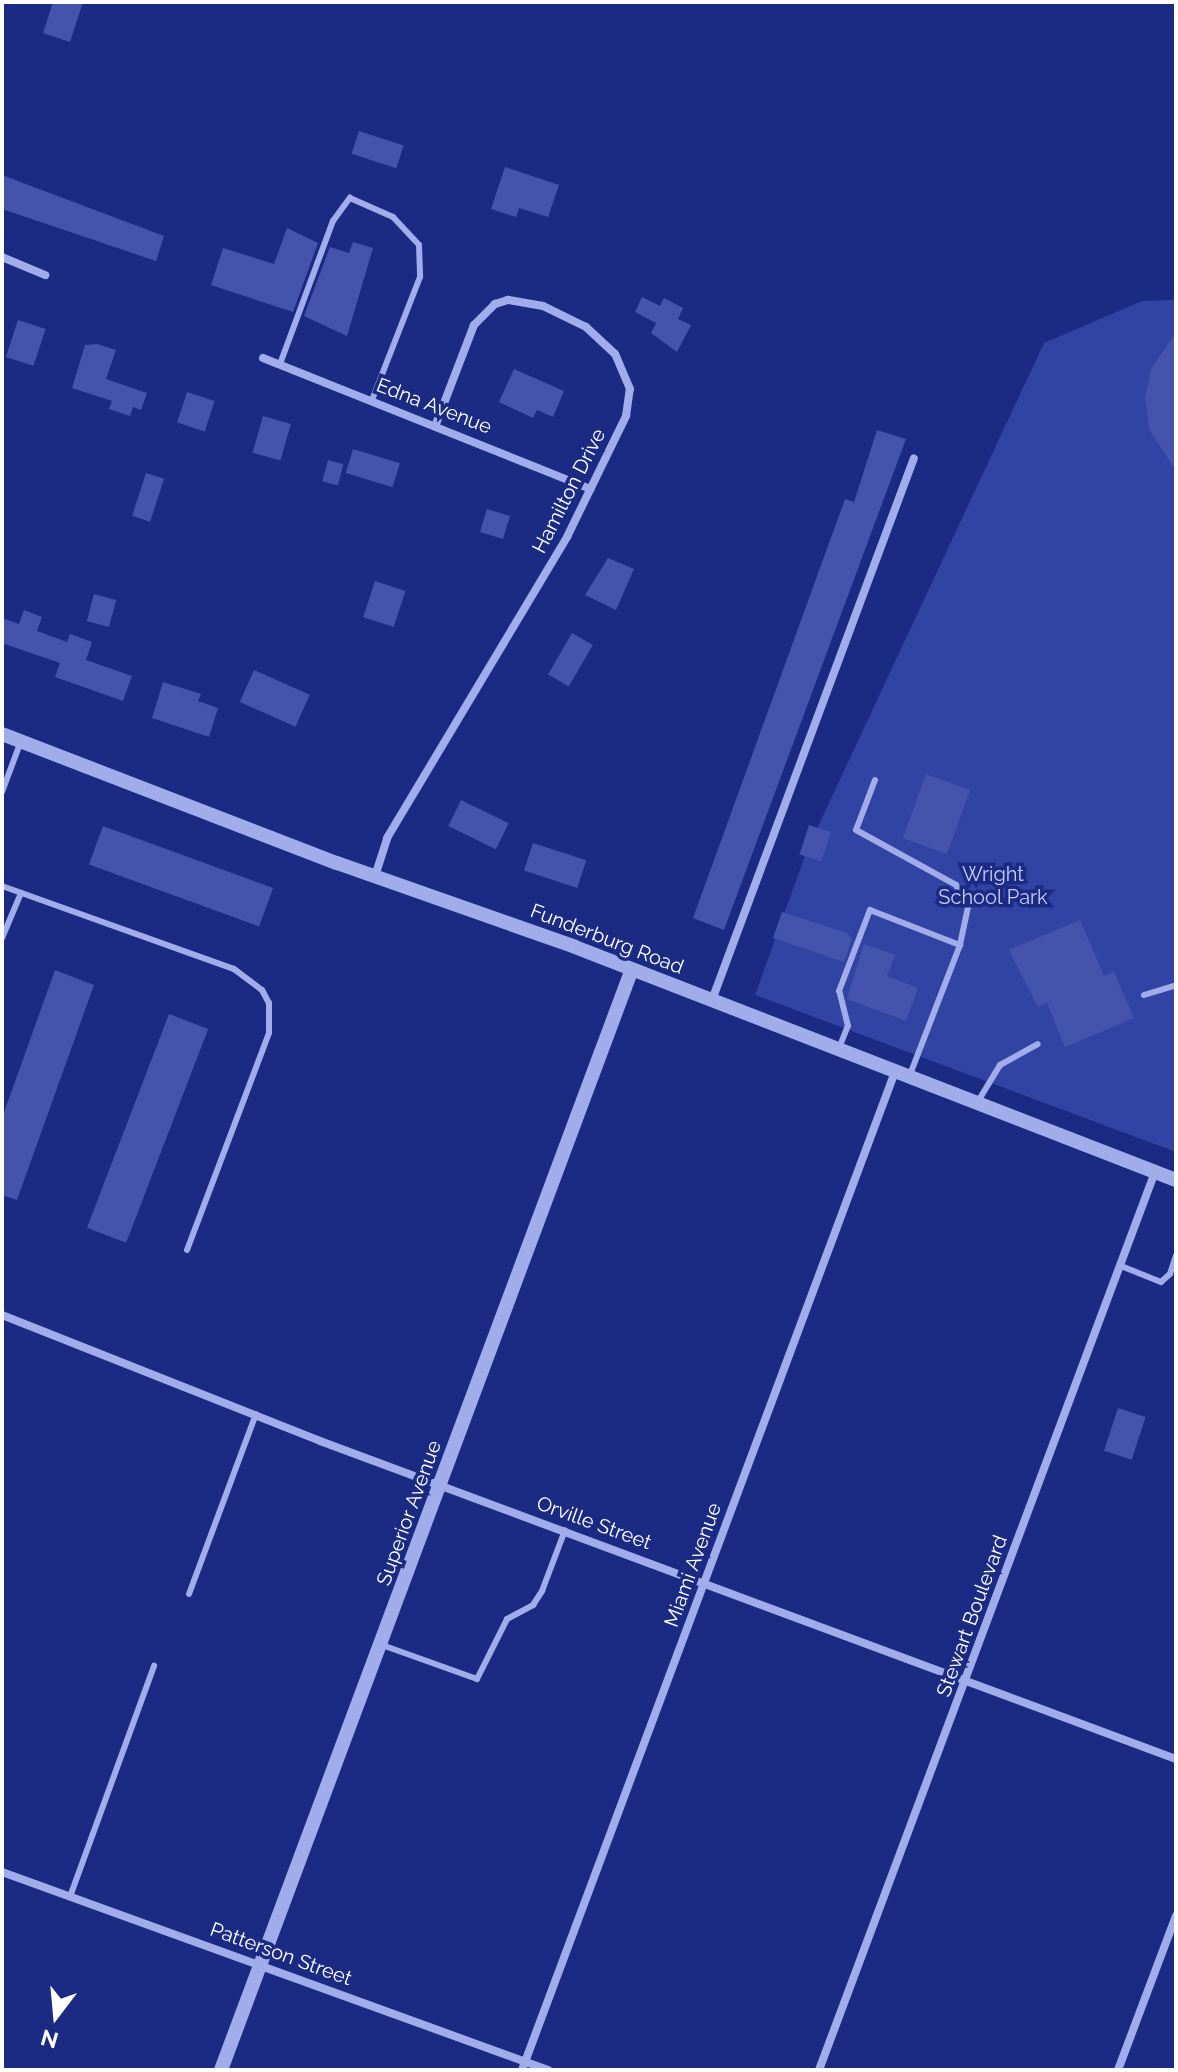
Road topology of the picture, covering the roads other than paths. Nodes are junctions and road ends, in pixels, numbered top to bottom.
1 (2, 257) edge
2 (45, 275) dead end
3 (263, 358) dead end
4 (280, 364) junction
5 (372, 400) junction
6 (436, 424) junction
7 (914, 458) dead end
8 (591, 489) junction
9 (2, 734) edge
10 (21, 741) junction
11 (875, 780) dead end
12 (2, 792) edge
13 (375, 876) junction
14 (2, 886) edge
15 (21, 893) junction
16 (2, 938) edge
17 (960, 945) junction
18 (632, 969) junction
19 (1176, 985) edge
20 (1144, 995) dead end
21 (712, 1000) junction
22 (1038, 1044) dead end
23 (839, 1050) junction
24 (895, 1072) junction
25 (909, 1077) junction
26 (977, 1103) junction
27 (1155, 1172) junction
28 (1176, 1180) edge
29 (187, 1250) dead end
30 (1176, 1256) edge
31 (1121, 1266) junction
32 (2, 1315) edge
33 (256, 1414) junction
34 (442, 1483) junction
35 (565, 1529) junction
36 (704, 1581) junction
37 (189, 1594) dead end
38 (382, 1645) junction
39 (154, 1666) dead end
40 (966, 1680) junction
41 (1176, 1759) edge
42 (2, 1872) edge
43 (71, 1894) junction
44 (1176, 1916) edge
45 (262, 1963) junction
46 (523, 2066) edge
47 (221, 2070) edge
48 (548, 2070) edge
49 (819, 2070) edge
50 (1118, 2070) edge

1 - 2 street
3 - 4 street, Edna Avenue
4 - 5 street, Edna Avenue
4 - 5 lane
5 - 6 street, Edna Avenue
6 - 8 street, Edna Avenue
6 - 8 street, Hamilton Drive
7 - 21 street
8 - 13 street, Hamilton Drive
9 - 10 street, Funderburg Road
10 - 12 lane
10 - 13 street, Funderburg Road
11 - 17 lane
13 - 18 street, Funderburg Road
14 - 15 lane
15 - 16 lane
15 - 29 lane
17 - 23 lane
17 - 25 lane
18 - 21 street, Funderburg Road
18 - 34 street, Superior Avenue
19 - 20 lane
21 - 23 street, Funderburg Road
22 - 26 lane
23 - 24 street, Funderburg Road
24 - 25 street, Funderburg Road
24 - 36 street, Miami Avenue
25 - 26 street, Funderburg Road
26 - 27 street, Funderburg Road
27 - 28 street, Funderburg Road
27 - 31 street, Stewart Boulevard
30 - 31 lane
31 - 40 street, Stewart Boulevard
32 - 33 street, Orville Street
33 - 34 street, Orville Street
33 - 37 lane
34 - 35 street, Orville Street
34 - 38 street, Superior Avenue
35 - 36 street, Orville Street
35 - 38 lane
36 - 40 street, Orville Street
36 - 46 street, Miami Avenue
38 - 45 street, Superior Avenue
39 - 43 lane
40 - 41 street, Orville Street
40 - 49 street, Stewart Boulevard
42 - 43 street, Patterson Street
43 - 45 street, Patterson Street
44 - 50 street
45 - 46 street, Patterson Street
45 - 47 street, Superior Avenue
46 - 48 street, Patterson Street

